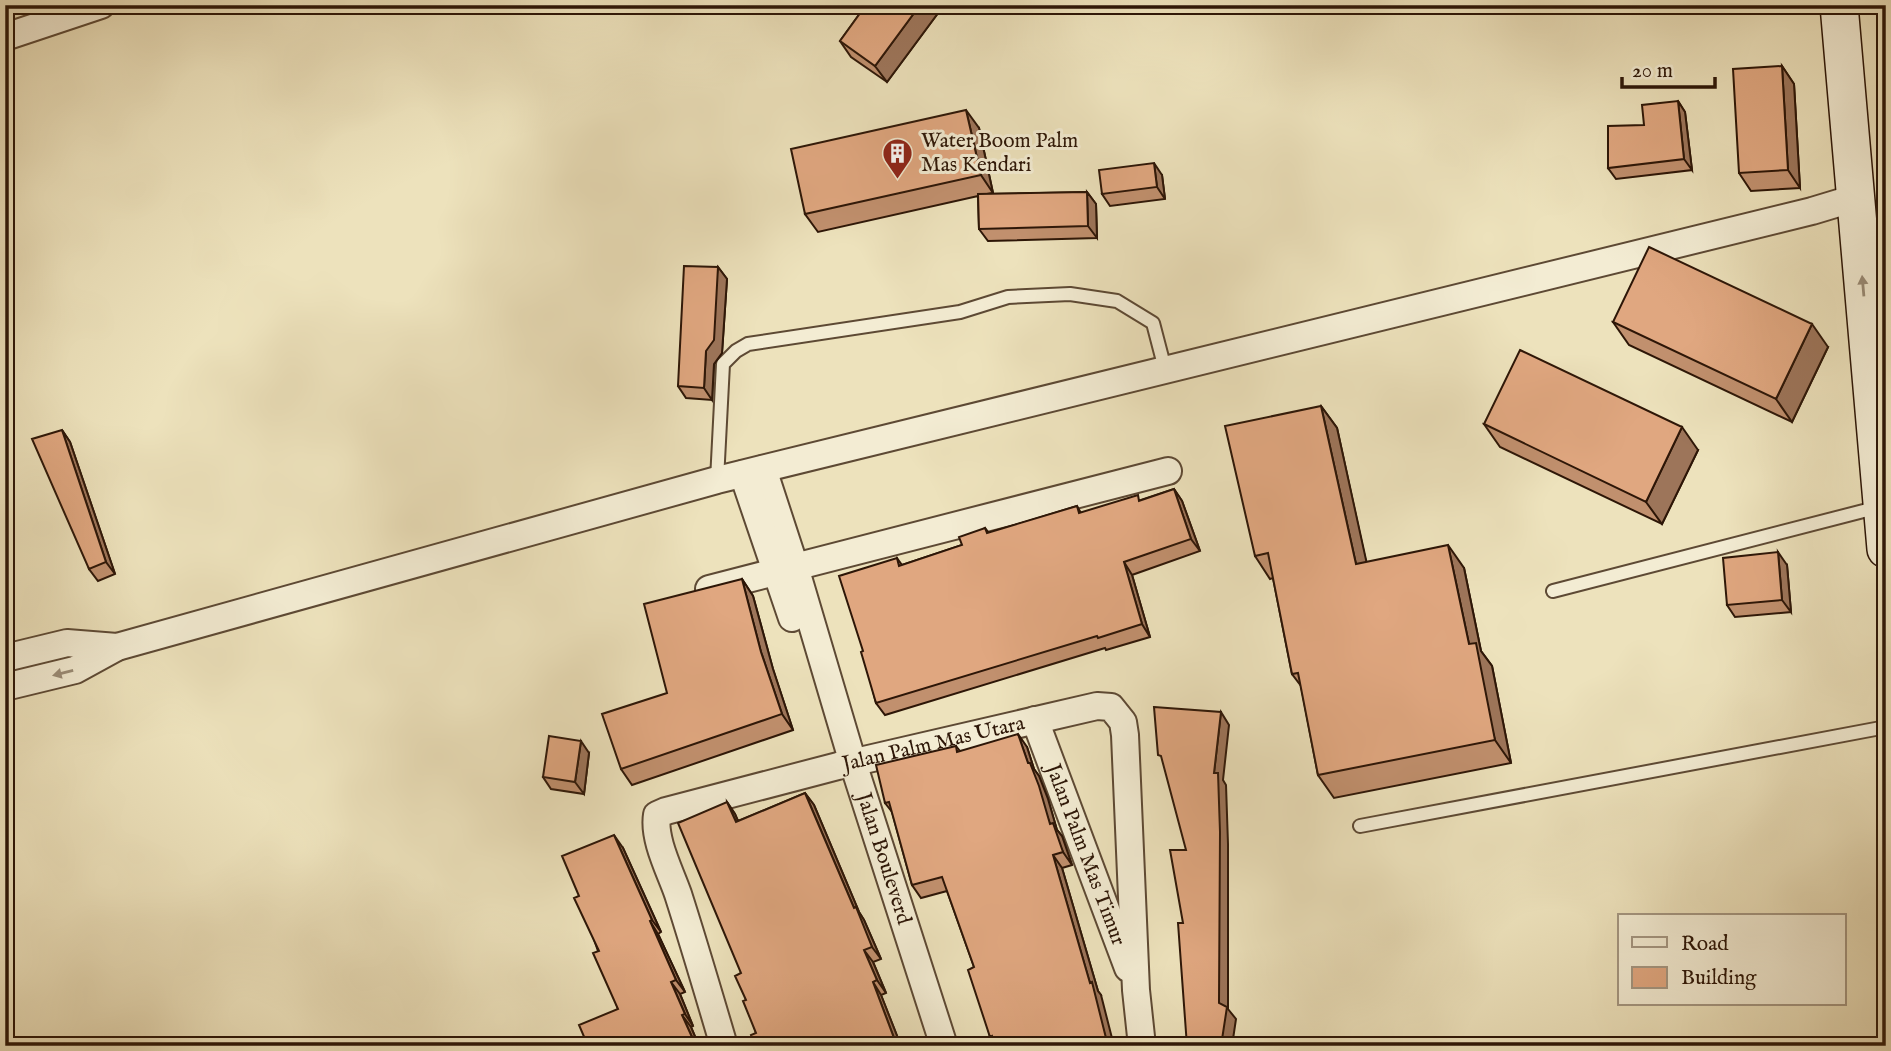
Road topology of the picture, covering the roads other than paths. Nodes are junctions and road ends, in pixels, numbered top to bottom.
1 (101, 5) edge
2 (1839, 5) edge
3 (5, 37) edge
4 (1855, 198) junction
5 (1165, 369) junction
6 (753, 471) junction
7 (1168, 471) dead end
8 (717, 480) junction
9 (1883, 506) junction
10 (1886, 550) edge
11 (786, 569) junction
12 (1553, 591) dead end
13 (688, 595) edge
14 (117, 648) junction
15 (7, 650) edge
16 (5, 687) edge
17 (1035, 720) junction
18 (1886, 727) edge
19 (846, 765) junction
20 (1360, 826) dead end
21 (1136, 990) junction
22 (724, 1046) edge
23 (927, 1046) edge
24 (944, 1046) edge
25 (1142, 1046) edge

1 - 3 street
2 - 4 main road
4 - 5 street
9 -> 4 main road
5 - 6 street
5 - 8 lane
6 - 8 street
6 - 11 street, Jalan Bouleverd
7 - 11 street
8 - 14 street
9 - 10 main road
9 - 12 lane
11 - 13 street
11 - 19 street, Jalan Bouleverd
14 - 15 street
14 -> 16 street
17 - 19 street, Jalan Palm Mas Utara
17 - 21 street, Jalan Palm Mas Timur
17 - 21 street, Jalan Palm Mas Utara
18 - 20 lane
19 - 22 street, Jalan Palm Mas Utara
19 - 23 street, Jalan Bouleverd
19 - 24 street, Jalan Bouleverd
21 - 25 street, Jalan Palm Mas Utara

